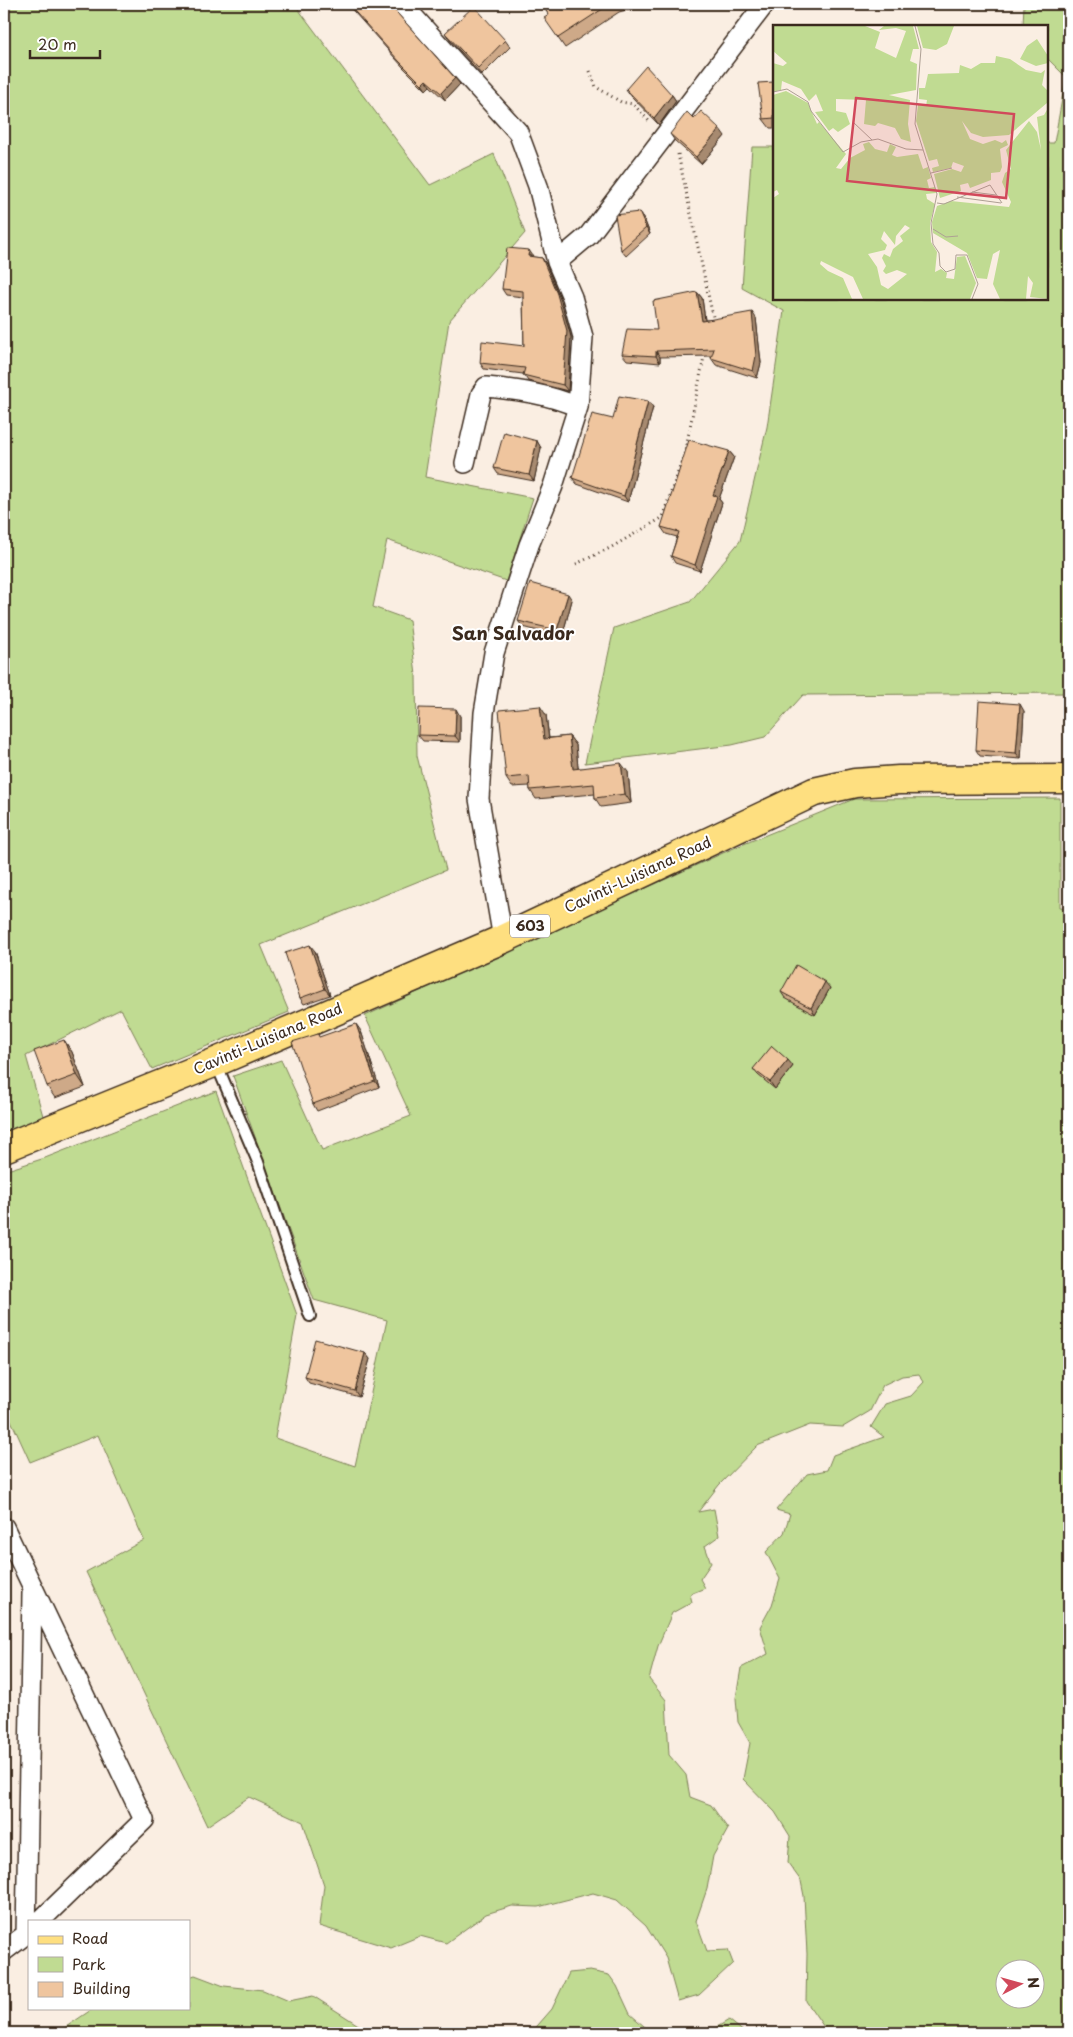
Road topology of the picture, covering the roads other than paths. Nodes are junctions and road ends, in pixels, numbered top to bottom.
1 (402, 4) edge
2 (764, 5) dead end
3 (557, 262) junction
4 (578, 407) junction
5 (465, 463) dead end
6 (1069, 779) edge
7 (503, 939) junction
8 (216, 1062) junction
9 (4, 1148) edge
10 (310, 1316) dead end
11 (4, 1527) edge
12 (32, 1588) junction
13 (28, 1920) edge
14 (41, 1920) edge
15 (28, 1933) edge
16 (4, 1951) edge

1 - 3 street
2 - 3 street
3 - 4 street
4 - 5 street
4 - 7 street
6 - 7 main road, Cavinti-Luisiana Road / 603
7 - 8 main road, Cavinti-Luisiana Road / 603
8 - 9 main road, Cavinti-Luisiana Road / 603
8 - 10 lane
11 - 12 street
12 - 13 street
12 - 14 street
15 - 16 street

